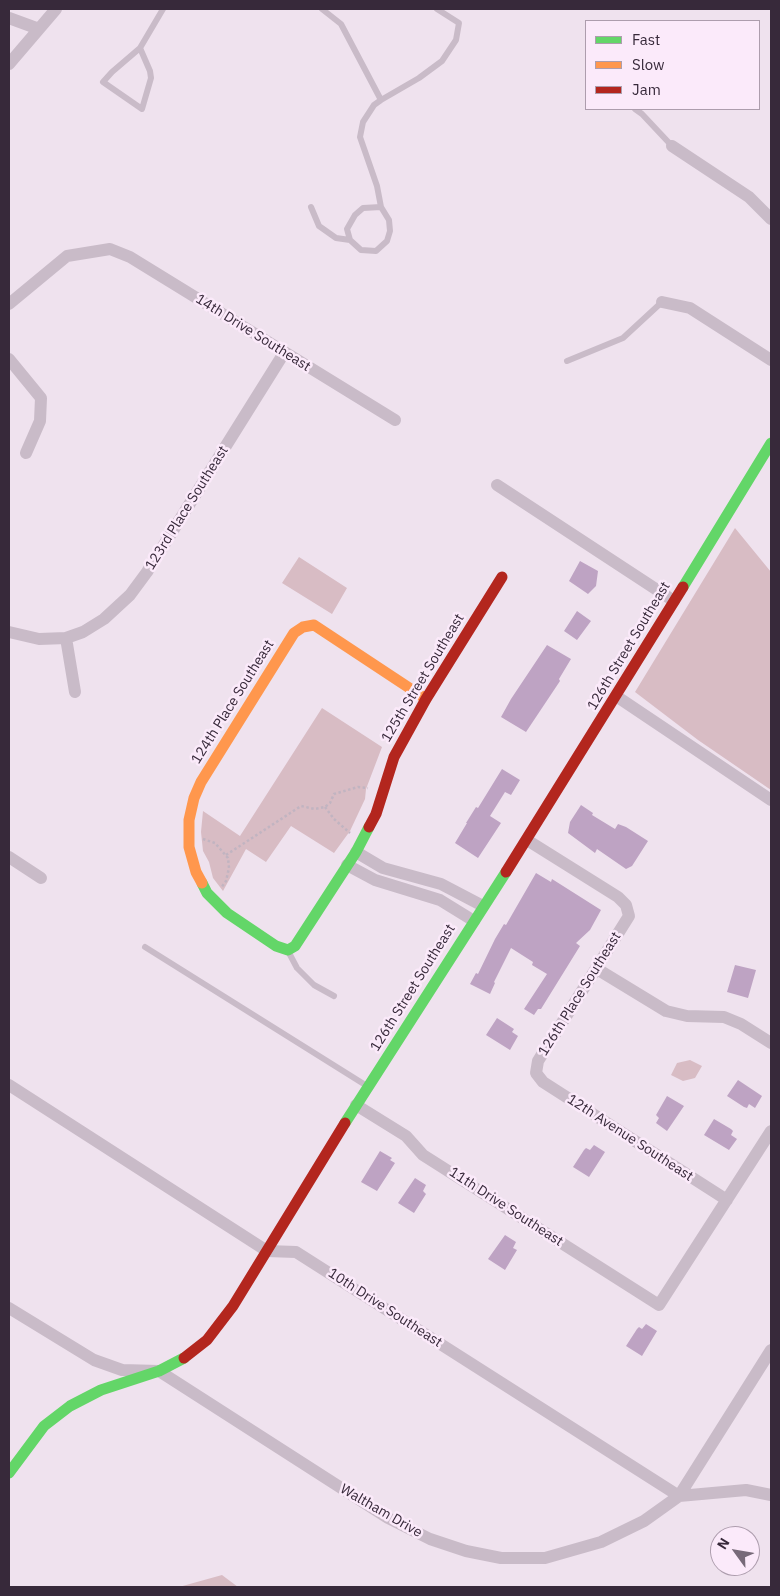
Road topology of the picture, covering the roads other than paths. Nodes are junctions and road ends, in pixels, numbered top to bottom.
1 (56, 9) edge
2 (163, 9) edge
3 (322, 9) edge
4 (436, 9) edge
5 (9, 18) edge
6 (39, 29) junction
7 (140, 48) junction
8 (9, 64) edge
9 (381, 100) junction
10 (636, 110) edge
11 (672, 146) joint
12 (311, 207) dead end
13 (381, 207) junction
14 (771, 219) edge
15 (350, 240) junction
16 (662, 302) joint
17 (9, 304) edge
18 (284, 353) junction
19 (9, 359) edge
20 (771, 360) edge
21 (567, 361) dead end
22 (395, 420) dead end
23 (771, 443) edge
24 (26, 453) dead end
25 (497, 485) dead end
26 (502, 577) dead end
27 (674, 601) junction
28 (9, 632) edge
29 (66, 638) junction
30 (75, 692) dead end
31 (616, 696) junction
32 (426, 699) junction
33 (771, 800) edge
34 (526, 840) junction
35 (359, 846) junction
36 (9, 857) edge
37 (347, 865) junction
38 (41, 878) dead end
39 (483, 906) junction
40 (474, 921) junction
41 (145, 946) dead end
42 (288, 950) junction
43 (597, 969) junction
44 (334, 996) dead end
45 (771, 1043) edge
46 (536, 1073) joint
47 (9, 1085) edge
48 (368, 1087) junction
49 (356, 1105) junction
50 (771, 1131) edge
51 (727, 1200) junction
52 (267, 1251) junction
53 (9, 1308) edge
54 (771, 1350) edge
55 (159, 1370) junction
56 (9, 1473) edge
57 (771, 1495) edge
58 (679, 1496) junction

1 - 6 street
2 - 7 lane
3 - 9 lane
4 - 9 lane
5 - 6 street
6 - 8 street
7 - 7 lane
9 - 13 lane
10 - 11 lane
11 - 14 street
12 - 15 lane
13 - 15 lane
13 - 15 lane
16 - 20 street
16 - 21 lane
17 - 18 street, 14th Drive Southeast
18 - 22 street, 14th Drive Southeast
18 - 29 street, 123rd Place Southeast
19 - 24 street
23 - 27 street, 126th Street Southeast
25 - 27 street
26 - 32 street, 125th Street Southeast
27 - 31 street, 126th Street Southeast
28 - 29 street
29 - 30 street
31 - 33 street
31 - 34 street, 126th Street Southeast
32 - 35 street, 125th Street Southeast
32 - 42 street, 124th Place Southeast
34 - 39 street, 126th Street Southeast
34 - 43 street, 126th Place Southeast
35 - 37 street, 125th Street Southeast
35 - 39 street
36 - 38 street
37 - 40 street
37 - 42 street, 125th Street Southeast
39 - 40 street, 126th Street Southeast
40 - 48 street, 126th Street Southeast
41 - 48 lane
42 - 44 lane
43 - 45 street
43 - 46 street, 126th Place Southeast
46 - 51 street, 12th Avenue Southeast
47 - 52 street
48 - 49 street, 126th Street Southeast
49 - 51 street, 11th Drive Southeast
49 - 52 street, 126th Street Southeast
50 - 51 street
52 - 55 street, 126th Street Southeast
52 - 58 street, 10th Drive Southeast
53 - 55 street
54 - 58 street
55 - 56 street, 126th Street Southeast
55 - 58 street, Waltham Drive
57 - 58 street

